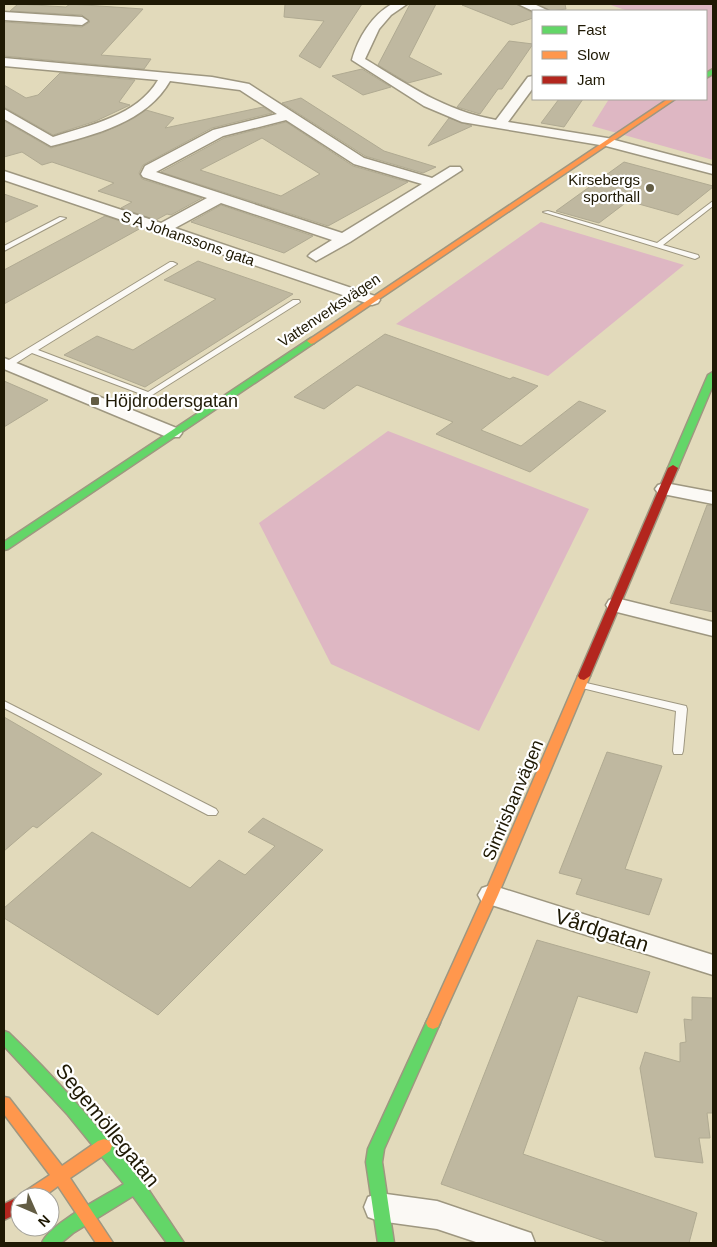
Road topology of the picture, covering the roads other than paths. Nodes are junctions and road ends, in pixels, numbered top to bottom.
1 (400, 4) edge
2 (524, 4) edge
3 (540, 10) edge
4 (4, 16) edge
5 (82, 21) dead end
6 (4, 62) edge
7 (165, 78) junction
8 (532, 81) edge
9 (670, 100) edge
10 (4, 113) edge
11 (288, 115) junction
12 (499, 125) junction
13 (607, 142) junction
14 (455, 170) dead end
15 (713, 170) edge
16 (4, 175) edge
17 (433, 183) junction
18 (219, 198) junction
19 (713, 203) edge
20 (546, 212) dead end
21 (62, 218) dead end
22 (162, 229) junction
23 (344, 239) junction
24 (659, 245) junction
25 (4, 249) edge
26 (316, 256) dead end
27 (695, 257) dead end
28 (173, 264) dead end
29 (372, 300) junction
30 (296, 302) dead end
31 (32, 350) junction
32 (5, 364) edge
33 (711, 385) edge
34 (173, 433) junction
35 (665, 489) junction
36 (713, 498) edge
37 (4, 548) edge
38 (616, 605) junction
39 (713, 629) edge
40 (582, 685) junction
41 (4, 704) edge
42 (678, 752) dead end
43 (212, 812) dead end
44 (491, 895) junction
45 (713, 965) edge
46 (4, 1037) edge
47 (4, 1103) edge
48 (104, 1146) junction
49 (60, 1176) junction
50 (136, 1185) junction
51 (44, 1187) edge
52 (380, 1207) junction
53 (86, 1216) junction
54 (50, 1243) edge
55 (105, 1243) edge
56 (176, 1243) edge
57 (386, 1243) edge
58 (520, 1243) edge

1 - 12 street
2 - 3 street
4 - 5 street
6 - 7 street
7 - 10 street
7 - 11 street
8 - 12 street
9 - 13 main road, Vattenverksvägen
11 - 17 street
11 - 18 street
12 - 13 street
13 - 15 street
13 - 29 main road, Vattenverksvägen
14 - 17 street
16 - 22 street, S A Johanssons gata
17 - 23 street
18 - 22 street
18 - 23 street
19 - 24 lane
20 - 24 lane
21 - 25 lane
22 - 29 street, S A Johanssons gata
23 - 26 street
24 - 27 lane
28 - 31 lane
29 - 34 main road, Vattenverksvägen
30 - 31 lane
31 - 32 lane
32 - 34 street
33 - 35 main road, Simrisbanvägen
34 - 37 main road, Vattenverksvägen
35 - 36 street
35 - 38 main road, Simrisbanvägen
38 - 39 street
38 - 40 main road, Simrisbanvägen
40 - 42 lane
40 - 44 main road, Simrisbanvägen
41 - 43 lane
44 - 45 street, Vårdgatan
44 - 52 main road, Simrisbanvägen
46 - 48 main road, Segemöllegatan
47 - 49 main road
48 - 49 main road
48 - 50 main road, Segemöllegatan
49 - 51 main road
49 - 53 main road
50 - 53 main road
50 - 56 main road, Segemöllegatan
52 - 57 main road, Simrisbanvägen
52 - 58 street
53 - 54 main road
53 - 55 main road

